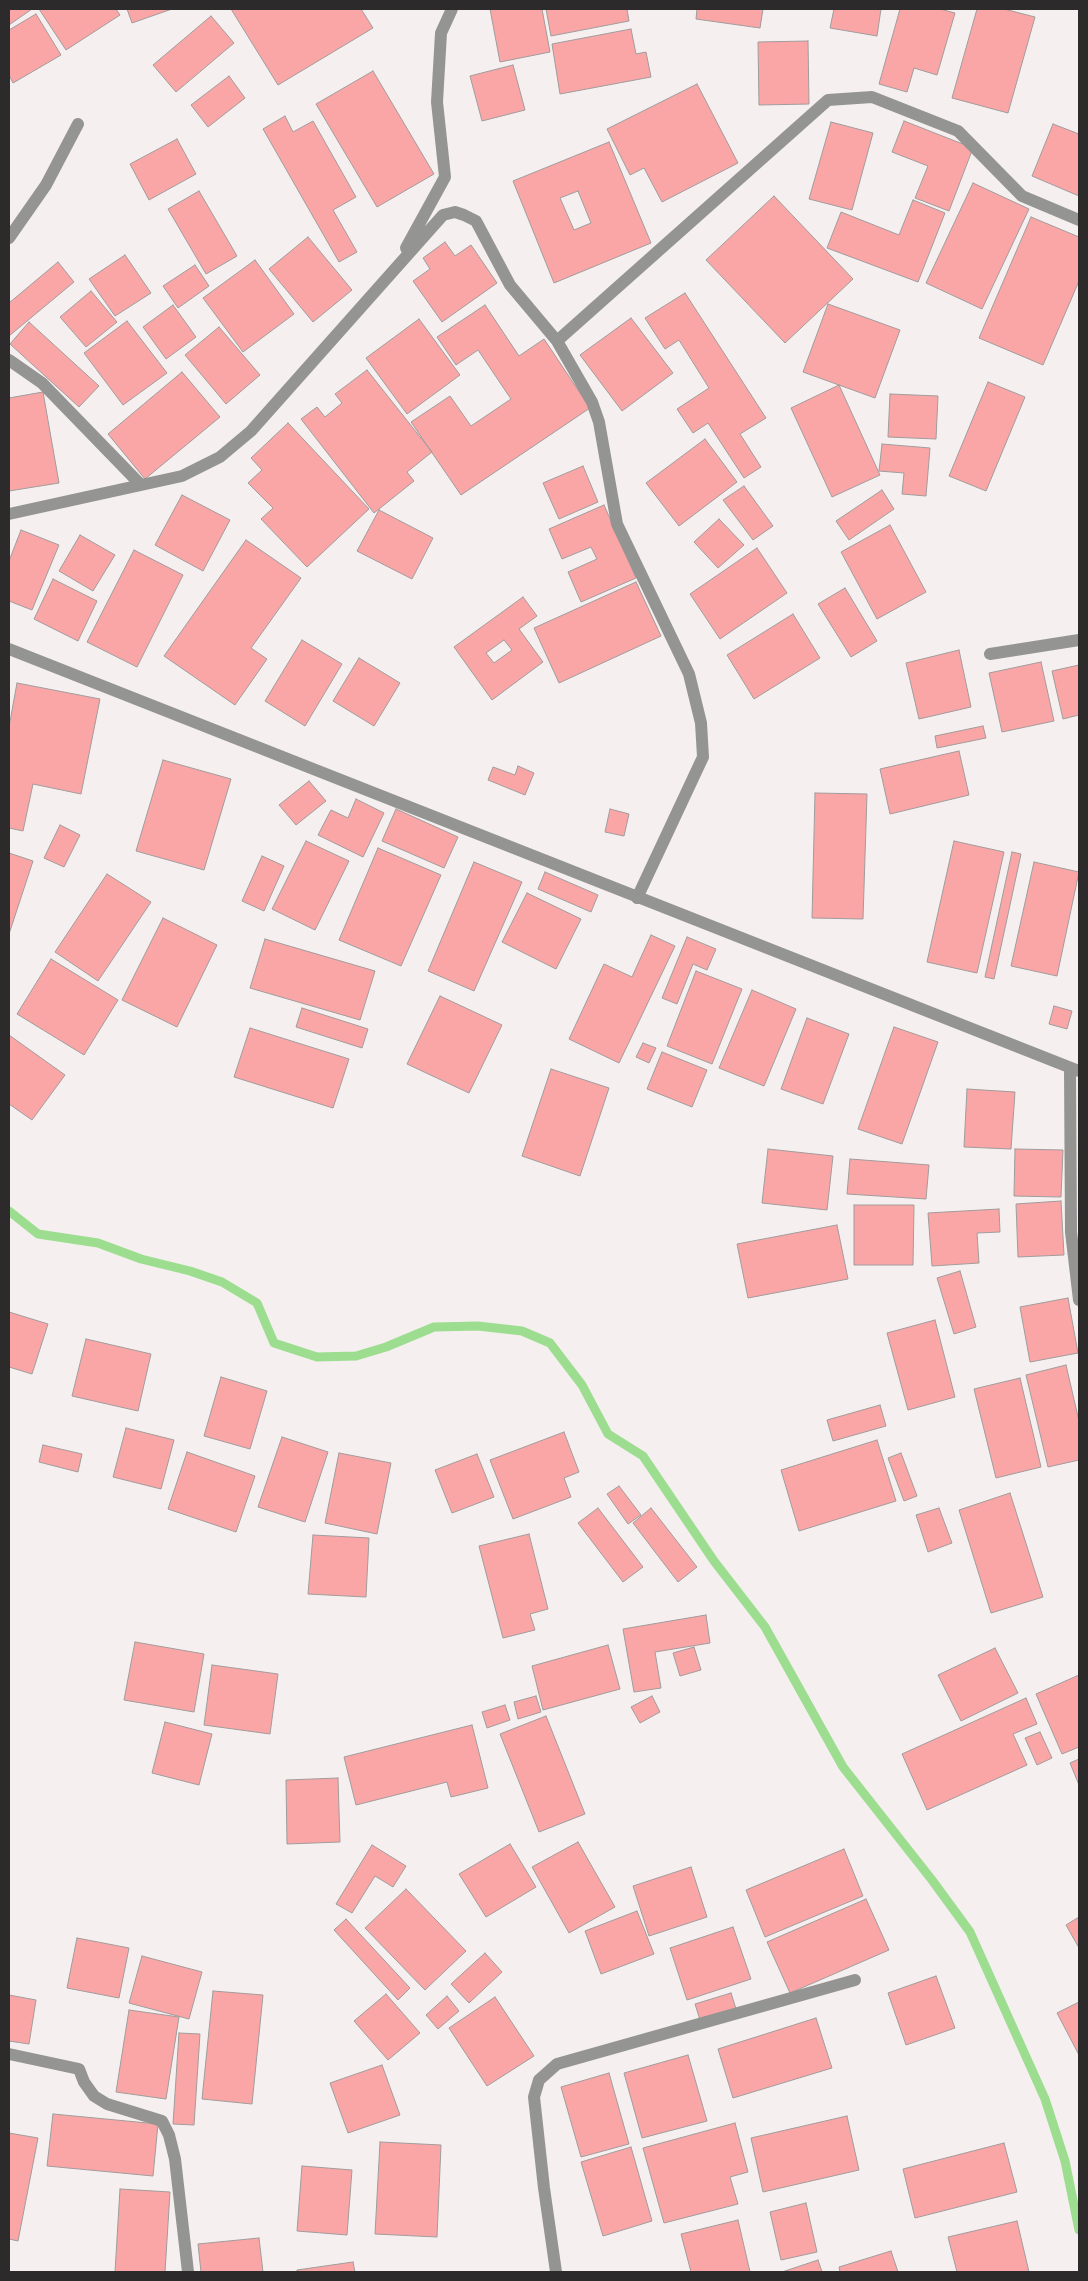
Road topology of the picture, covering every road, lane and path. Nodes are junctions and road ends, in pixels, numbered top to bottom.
1 (452, 9) edge
2 (78, 124) dead end
3 (1079, 220) edge
4 (9, 238) edge
5 (395, 269) junction
6 (557, 341) junction
7 (9, 360) edge
8 (141, 485) junction
9 (9, 514) edge
10 (1079, 640) edge
11 (9, 649) edge
12 (990, 654) dead end
13 (637, 898) junction
14 (1075, 1070) edge
15 (1079, 1300) edge
16 (855, 1980) dead end
17 (9, 2054) edge
18 (188, 2272) edge
19 (556, 2272) edge

1 - 5 street
2 - 4 street
3 - 6 street
5 - 6 street
5 - 8 street
6 - 13 street
7 - 8 street
8 - 9 street
10 - 12 street
11 - 13 street
13 - 14 street
14 - 15 street
16 - 19 street
17 - 18 street

